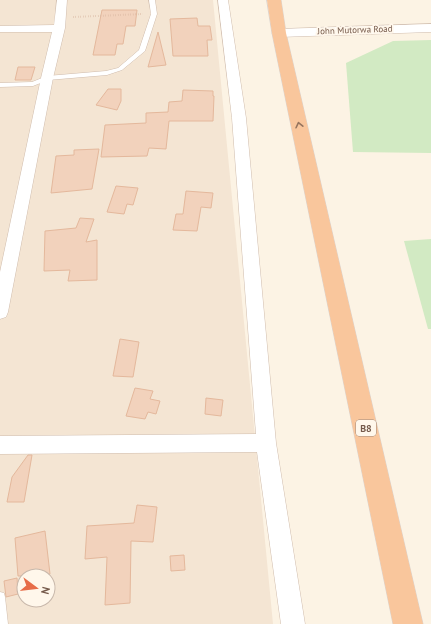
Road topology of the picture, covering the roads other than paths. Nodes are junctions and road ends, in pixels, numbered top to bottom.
1 (62, 0) edge
2 (152, 0) edge
3 (223, 0) edge
4 (274, 0) edge
5 (286, 0) edge
6 (60, 23) junction
7 (0, 28) edge
8 (431, 28) edge
9 (286, 32) junction
10 (47, 78) junction
11 (0, 85) edge
12 (0, 312) edge
13 (266, 443) junction
14 (0, 445) edge
15 (0, 597) edge
16 (3, 624) edge
17 (292, 624) edge
18 (408, 624) edge

1 - 6 street
2 - 10 lane
3 - 13 street
4 - 9 highway, B8
5 - 9 highway, B8
6 - 7 street
6 - 10 street
8 - 9 street, John Mutorwa Road
9 - 18 highway, B8
10 - 11 lane
10 - 12 street
13 - 14 street
13 - 17 street
15 - 16 lane

